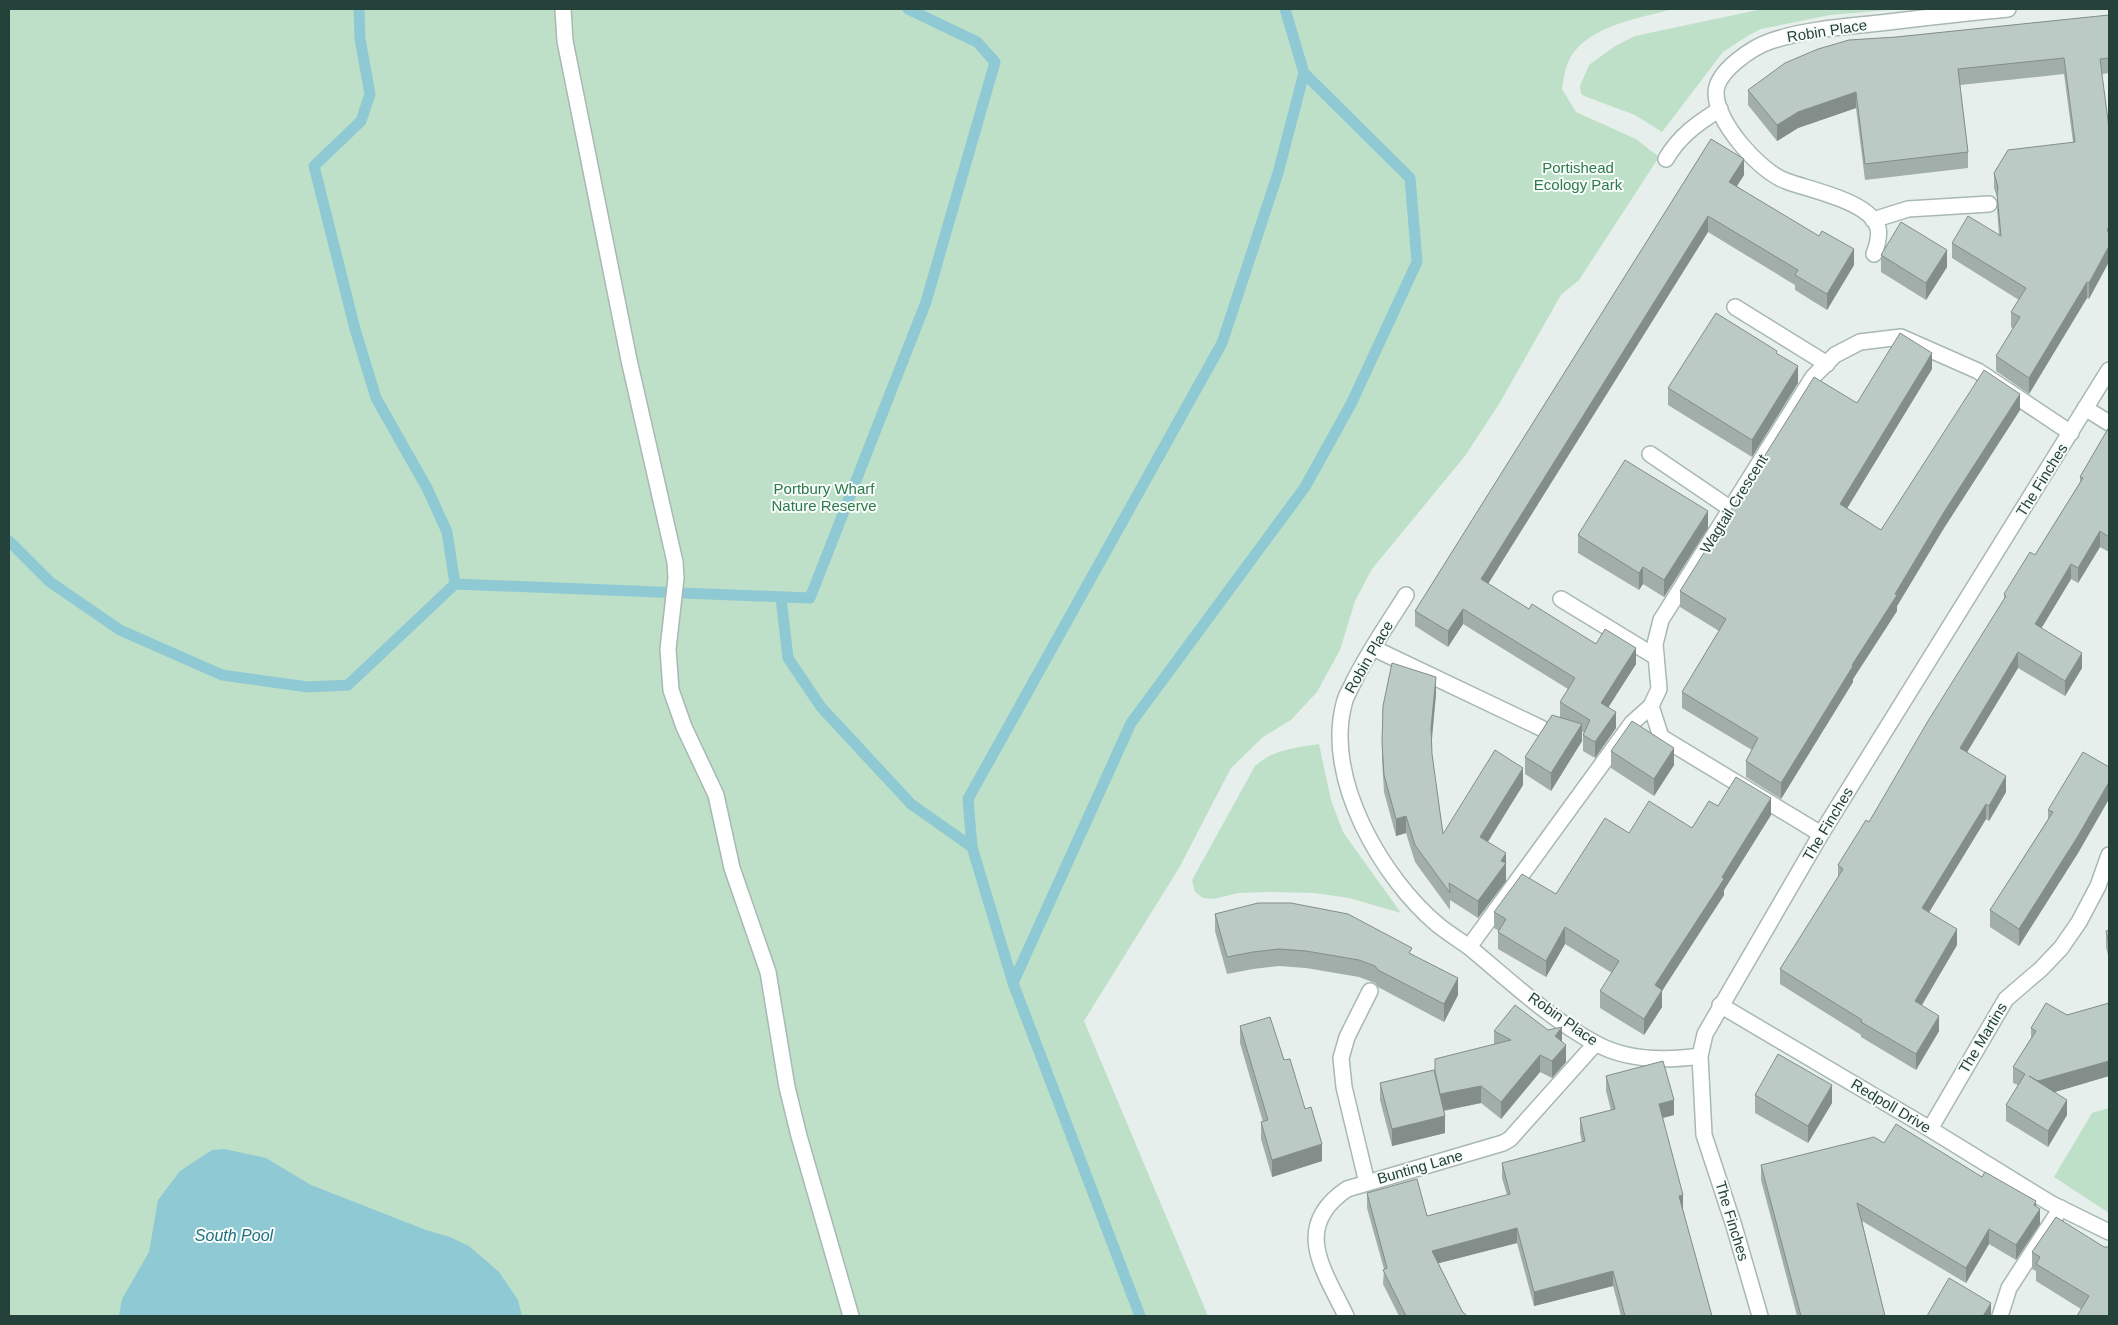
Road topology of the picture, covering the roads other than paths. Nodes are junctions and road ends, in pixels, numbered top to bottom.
1 (563, 9) edge
2 (2008, 9) edge
3 (1720, 109) junction
4 (1666, 158) dead end
5 (1989, 204) dead end
6 (1873, 220) junction
7 (1874, 254) dead end
8 (1735, 307) dead end
9 (1826, 364) junction
10 (2109, 370) edge
11 (2086, 408) junction
12 (2109, 424) edge
13 (2071, 433) junction
14 (1650, 454) dead end
15 (1731, 509) junction
16 (1406, 595) dead end
17 (1561, 599) dead end
18 (1372, 648) junction
19 (1656, 657) junction
20 (1651, 706) junction
21 (1541, 728) edge
22 (1821, 834) junction
23 (2109, 855) edge
24 (1469, 947) junction
25 (1370, 991) dead end
26 (1720, 1005) junction
27 (1595, 1044) junction
28 (1700, 1056) junction
29 (1930, 1129) junction
30 (1366, 1183) junction
31 (2060, 1208) junction
32 (2109, 1232) edge
33 (851, 1316) edge
34 (1346, 1316) edge
35 (1760, 1316) edge
36 (2000, 1316) edge

1 - 33 street
2 - 3 street, Robin Place
3 - 4 street
3 - 6 street, Robin Place
5 - 6 street
6 - 7 street
8 - 9 street
9 - 13 street, Wagtail Crescent
9 - 15 street, Wagtail Crescent
10 - 11 street, The Finches
11 - 12 street
11 - 13 street, The Finches
13 - 22 street, The Finches
14 - 15 street
15 - 19 street, Wagtail Crescent
16 - 18 street, Robin Place
17 - 19 street
18 - 21 street
18 - 24 street, Robin Place
19 - 20 street, Wagtail Crescent
20 - 22 street
20 - 24 street
22 - 26 street, The Finches
23 - 29 street, The Martins
24 - 27 street, Robin Place
25 - 30 street
26 - 28 street, The Finches
26 - 29 street, Redpoll Drive
27 - 28 street, Robin Place
27 - 30 street, Bunting Lane
28 - 35 street, The Finches
29 - 31 street, Redpoll Drive
30 - 34 street, Bunting Lane
31 - 32 street, Redpoll Drive
31 - 36 street

